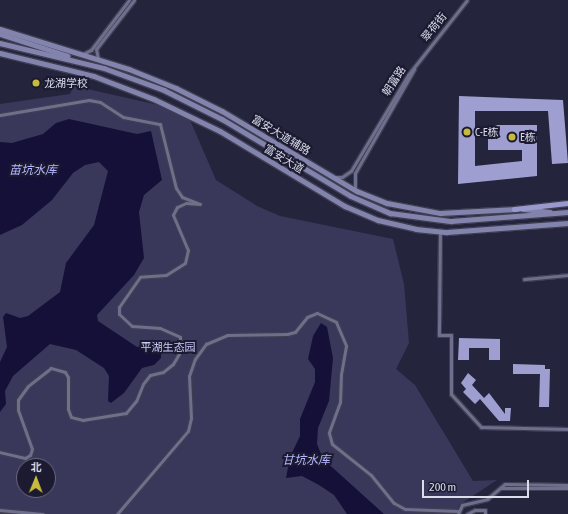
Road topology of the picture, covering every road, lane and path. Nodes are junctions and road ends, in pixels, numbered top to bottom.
1 (129, 0) edge
2 (134, 0) edge
3 (467, 0) edge
4 (0, 29) edge
5 (0, 34) edge
6 (0, 43) edge
7 (0, 53) edge
8 (82, 54) junction
9 (98, 59) junction
10 (416, 66) junction
11 (104, 68) junction
12 (0, 115) edge
13 (299, 157) junction
14 (332, 176) junction
15 (331, 184) junction
16 (357, 191) junction
17 (568, 203) edge
18 (514, 209) junction
19 (568, 212) edge
20 (560, 213) junction
21 (568, 223) edge
22 (440, 232) junction
23 (568, 275) edge
24 (524, 279) dead end
25 (568, 429) edge
26 (0, 452) edge
27 (568, 485) edge
28 (499, 488) junction
29 (568, 488) edge
30 (0, 510) edge
31 (458, 513) edge
32 (43, 514) edge
33 (117, 514) edge
34 (467, 514) edge
35 (485, 514) edge

1 - 8 street
2 - 9 street
3 - 10 street, 翠荷街
4 - 8 main road, 富安大道辅路
5 - 11 main road
6 - 11 main road, 富安大道
7 - 22 main road, 富安大道
8 - 9 main road, 富安大道辅路
9 - 13 main road, 富安大道辅路
10 - 14 street, 朝富路
10 - 16 street, 朝富路
11 - 15 main road, 富安大道
12 - 26 street
13 - 14 main road, 富安大道辅路
13 - 15 main road
14 - 16 main road, 富安大道辅路
15 - 20 main road, 富安大道
16 - 18 main road, 富安大道辅路
17 - 18 main road
18 - 20 main road, 富安大道辅路
19 - 20 main road, 富安大道
21 - 22 main road, 富安大道
22 - 25 street
23 - 24 street
27 - 28 street
28 - 29 street
28 - 31 street
30 - 32 street
31 - 33 street
34 - 35 street

